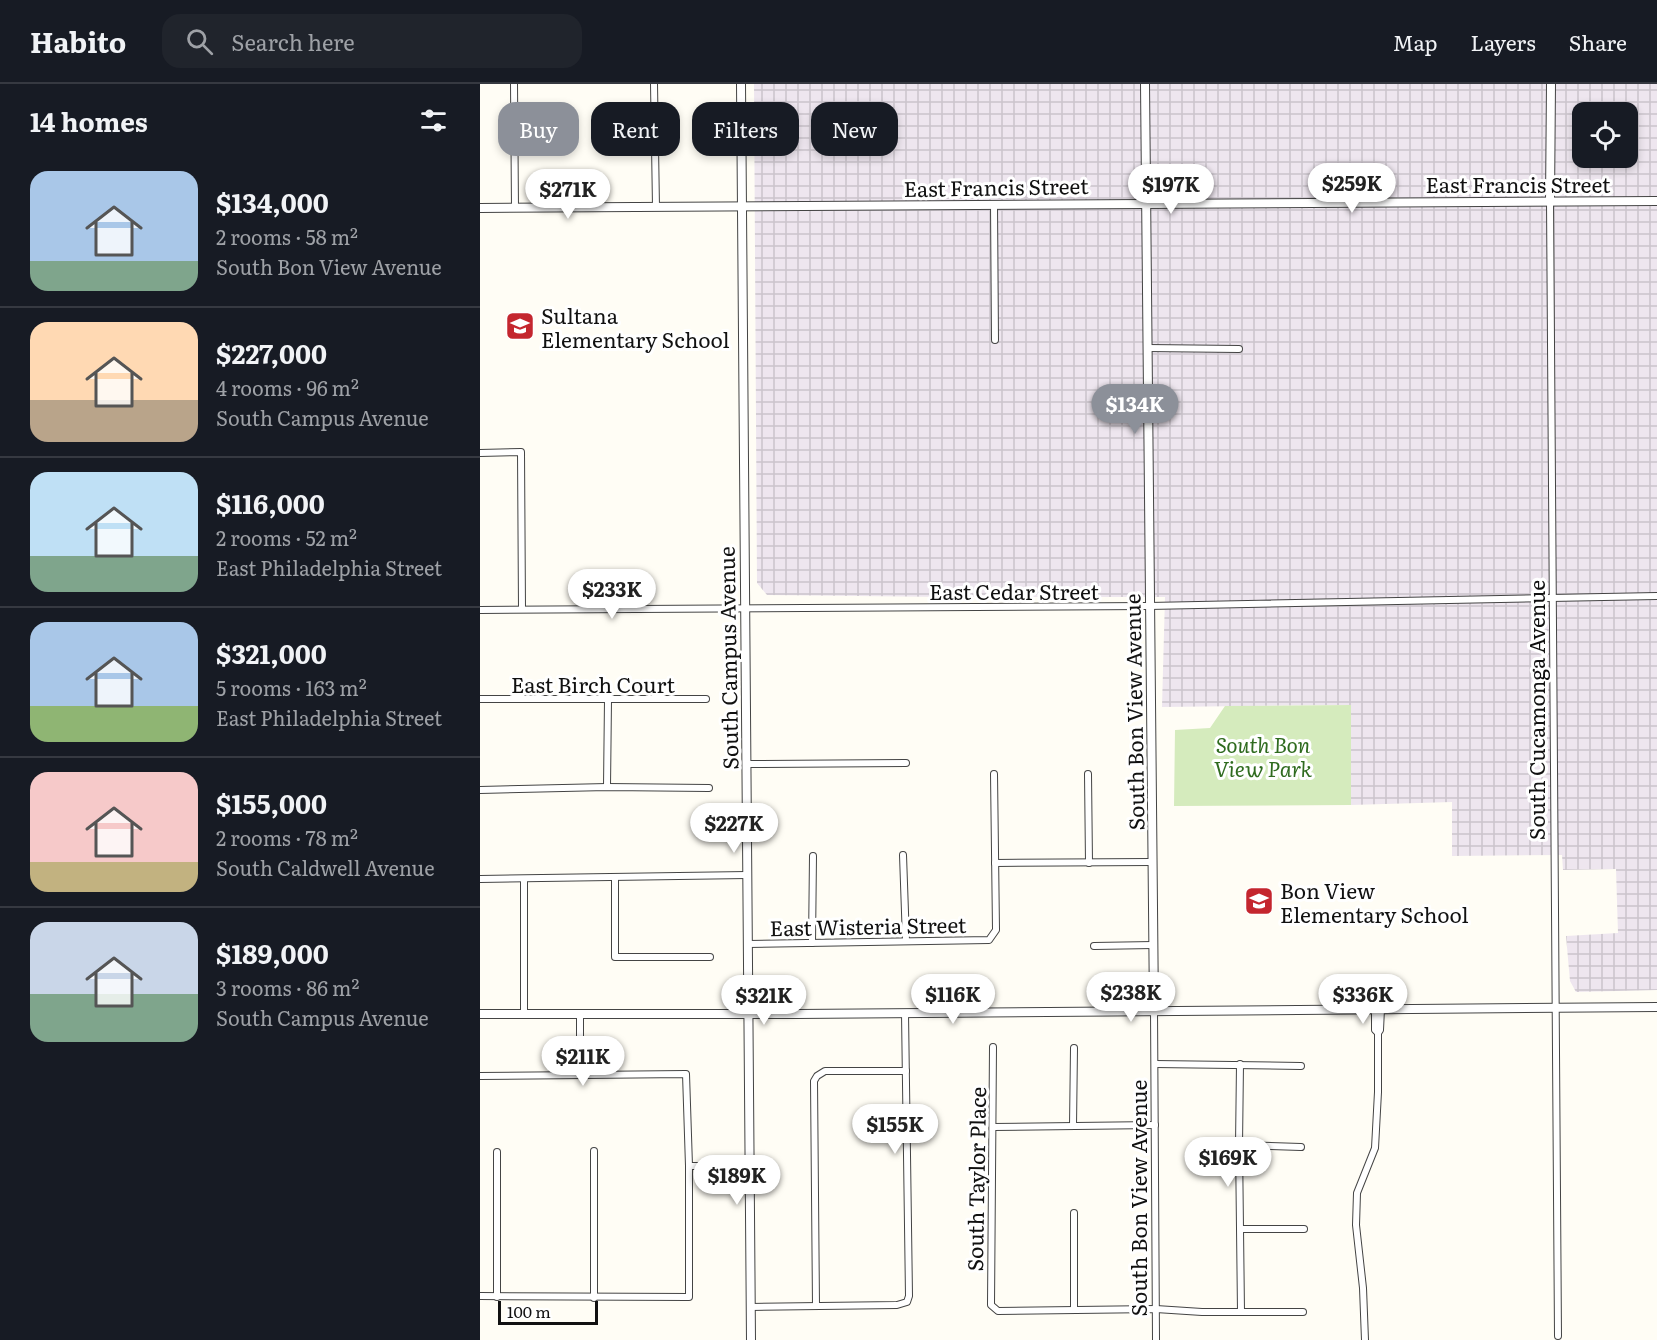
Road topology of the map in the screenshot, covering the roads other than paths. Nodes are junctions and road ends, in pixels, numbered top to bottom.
1 (514, 84) edge
2 (654, 84) edge
3 (741, 84) edge
4 (1145, 84) edge
5 (1551, 84) edge
6 (1550, 201) junction
7 (1657, 201) edge
8 (1145, 202) junction
9 (994, 205) junction
10 (742, 206) junction
11 (656, 207) junction
12 (480, 208) edge
13 (515, 208) junction
14 (995, 340) dead end
15 (1147, 348) junction
16 (1239, 349) dead end
17 (480, 453) edge
18 (1657, 596) edge
19 (1552, 598) junction
20 (1149, 606) junction
21 (744, 607) junction
22 (522, 609) junction
23 (480, 610) edge
24 (480, 699) edge
25 (706, 699) dead end
26 (608, 700) junction
27 (906, 763) dead end
28 (747, 764) junction
29 (994, 774) dead end
30 (1088, 774) dead end
31 (607, 787) junction
32 (709, 788) dead end
33 (480, 790) edge
34 (903, 855) dead end
35 (813, 856) dead end
36 (1152, 862) junction
37 (995, 863) junction
38 (1089, 863) junction
39 (747, 875) junction
40 (615, 878) junction
41 (480, 879) edge
42 (524, 879) junction
43 (906, 941) junction
44 (812, 943) junction
45 (747, 944) junction
46 (1153, 945) junction
47 (1094, 946) dead end
48 (710, 957) dead end
49 (1657, 1007) edge
50 (1556, 1008) junction
51 (1378, 1009) junction
52 (1154, 1010) junction
53 (905, 1012) junction
54 (480, 1014) edge
55 (524, 1014) junction
56 (580, 1014) junction
57 (748, 1014) junction
58 (993, 1047) dead end
59 (1074, 1048) dead end
60 (1155, 1064) junction
61 (1240, 1064) junction
62 (1301, 1066) dead end
63 (906, 1071) junction
64 (580, 1075) junction
65 (480, 1076) edge
66 (1155, 1125) junction
67 (1073, 1126) junction
68 (993, 1127) junction
69 (1239, 1145) junction
70 (1301, 1147) dead end
71 (594, 1150) dead end
72 (497, 1152) dead end
73 (689, 1166) junction
74 (750, 1166) junction
75 (1074, 1213) dead end
76 (1241, 1229) junction
77 (1304, 1229) dead end
78 (480, 1296) edge
79 (497, 1296) junction
80 (594, 1298) junction
81 (816, 1306) junction
82 (751, 1307) junction
83 (1156, 1309) junction
84 (1074, 1310) junction
85 (1241, 1312) junction
86 (1303, 1312) dead end
87 (1558, 1336) dead end
88 (751, 1340) edge
89 (1156, 1340) edge
90 (1365, 1340) edge

1 - 13 street
2 - 11 street
3 - 10 street, South Campus Avenue
4 - 8 street, South Bon View Avenue
5 - 6 street, South Cucamonga Avenue
6 - 7 street, East Francis Street
6 - 8 street, East Francis Street
6 - 19 street, South Cucamonga Avenue
8 - 9 street, East Francis Street
8 - 15 street, South Bon View Avenue
9 - 10 street, East Francis Street
9 - 14 street
10 - 11 street, East Francis Street
10 - 21 street, South Campus Avenue
11 - 13 street, East Francis Street
12 - 13 street, East Francis Street
15 - 16 street
15 - 20 street, South Bon View Avenue
17 - 22 street
18 - 19 street, East Cedar Street
19 - 20 street, East Cedar Street
19 - 50 street, South Cucamonga Avenue
20 - 21 street, East Cedar Street
20 - 36 street, South Bon View Avenue
21 - 22 street, East Cedar Street
21 - 28 street, South Campus Avenue
22 - 23 street, East Cedar Street
24 - 26 street, East Birch Court
25 - 26 street, East Birch Court
26 - 31 street
27 - 28 street
28 - 39 street, South Campus Avenue
29 - 37 street
30 - 38 street
31 - 32 street
31 - 33 street
34 - 43 street
35 - 44 street
36 - 38 street
36 - 46 street, South Bon View Avenue
37 - 38 street
37 - 43 street, East Wisteria Street
39 - 40 street
39 - 45 street, South Campus Avenue
40 - 42 street
40 - 48 street
41 - 42 street
42 - 55 street
43 - 44 street, East Wisteria Street
44 - 45 street, East Wisteria Street
45 - 57 street, South Campus Avenue
46 - 47 street
46 - 52 street, South Bon View Avenue
49 - 50 street
50 - 51 street
50 - 87 street, South Cucamonga Avenue
51 - 52 street
51 - 90 street
52 - 53 street
52 - 60 street, South Bon View Avenue
53 - 57 street
53 - 63 street
54 - 55 street
55 - 56 street
56 - 57 street
56 - 64 street
57 - 74 street, South Campus Avenue
58 - 68 street, South Taylor Place
59 - 67 street
60 - 61 street
60 - 66 street, South Bon View Avenue
61 - 62 street
61 - 69 street
63 - 81 street
63 - 81 street
64 - 65 street
64 - 73 street
66 - 67 street
66 - 83 street, South Bon View Avenue
67 - 68 street
68 - 84 street, South Taylor Place
69 - 70 street
69 - 76 street
71 - 80 street
72 - 79 street
73 - 74 street
73 - 80 street
74 - 82 street, South Campus Avenue
75 - 84 street
76 - 77 street
76 - 85 street
78 - 79 street
79 - 80 street
81 - 82 street
82 - 88 street, South Campus Avenue
83 - 84 street
83 - 85 street
83 - 89 street, South Bon View Avenue
85 - 86 street

